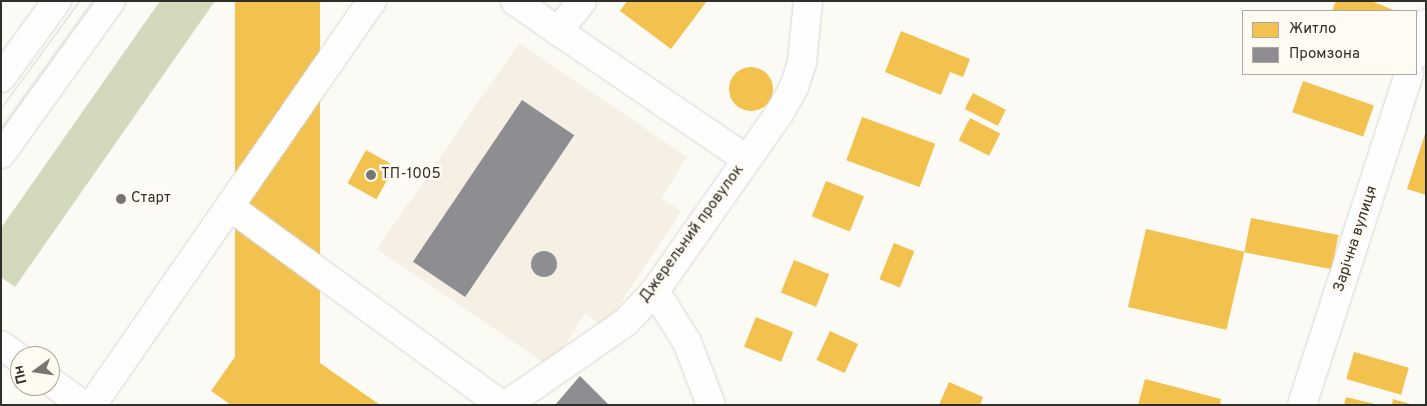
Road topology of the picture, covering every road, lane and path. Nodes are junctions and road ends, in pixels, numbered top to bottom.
1 (56, 1) edge
2 (111, 1) edge
3 (372, 1) edge
4 (515, 1) edge
5 (582, 1) edge
6 (805, 4) edge
7 (1426, 24) edge
8 (558, 31) junction
9 (1417, 51) edge
10 (1410, 75) edge
11 (1, 78) edge
12 (1, 154) edge
13 (746, 159) junction
14 (230, 207) junction
15 (655, 291) junction
16 (60, 388) edge
17 (83, 405) edge
18 (92, 405) edge
19 (502, 405) edge
20 (506, 405) edge
21 (710, 405) edge
22 (1302, 405) edge

1 - 11 street
2 - 12 street
3 - 14 street
4 - 8 street
5 - 8 street
6 - 13 street, Джерельний провулок
7 - 9 street
8 - 13 street
10 - 22 street, Зарічна вулиця
13 - 15 street, Джерельний провулок
14 - 18 street
14 - 19 street
15 - 20 street, Джерельний провулок
15 - 21 street
16 - 17 street

